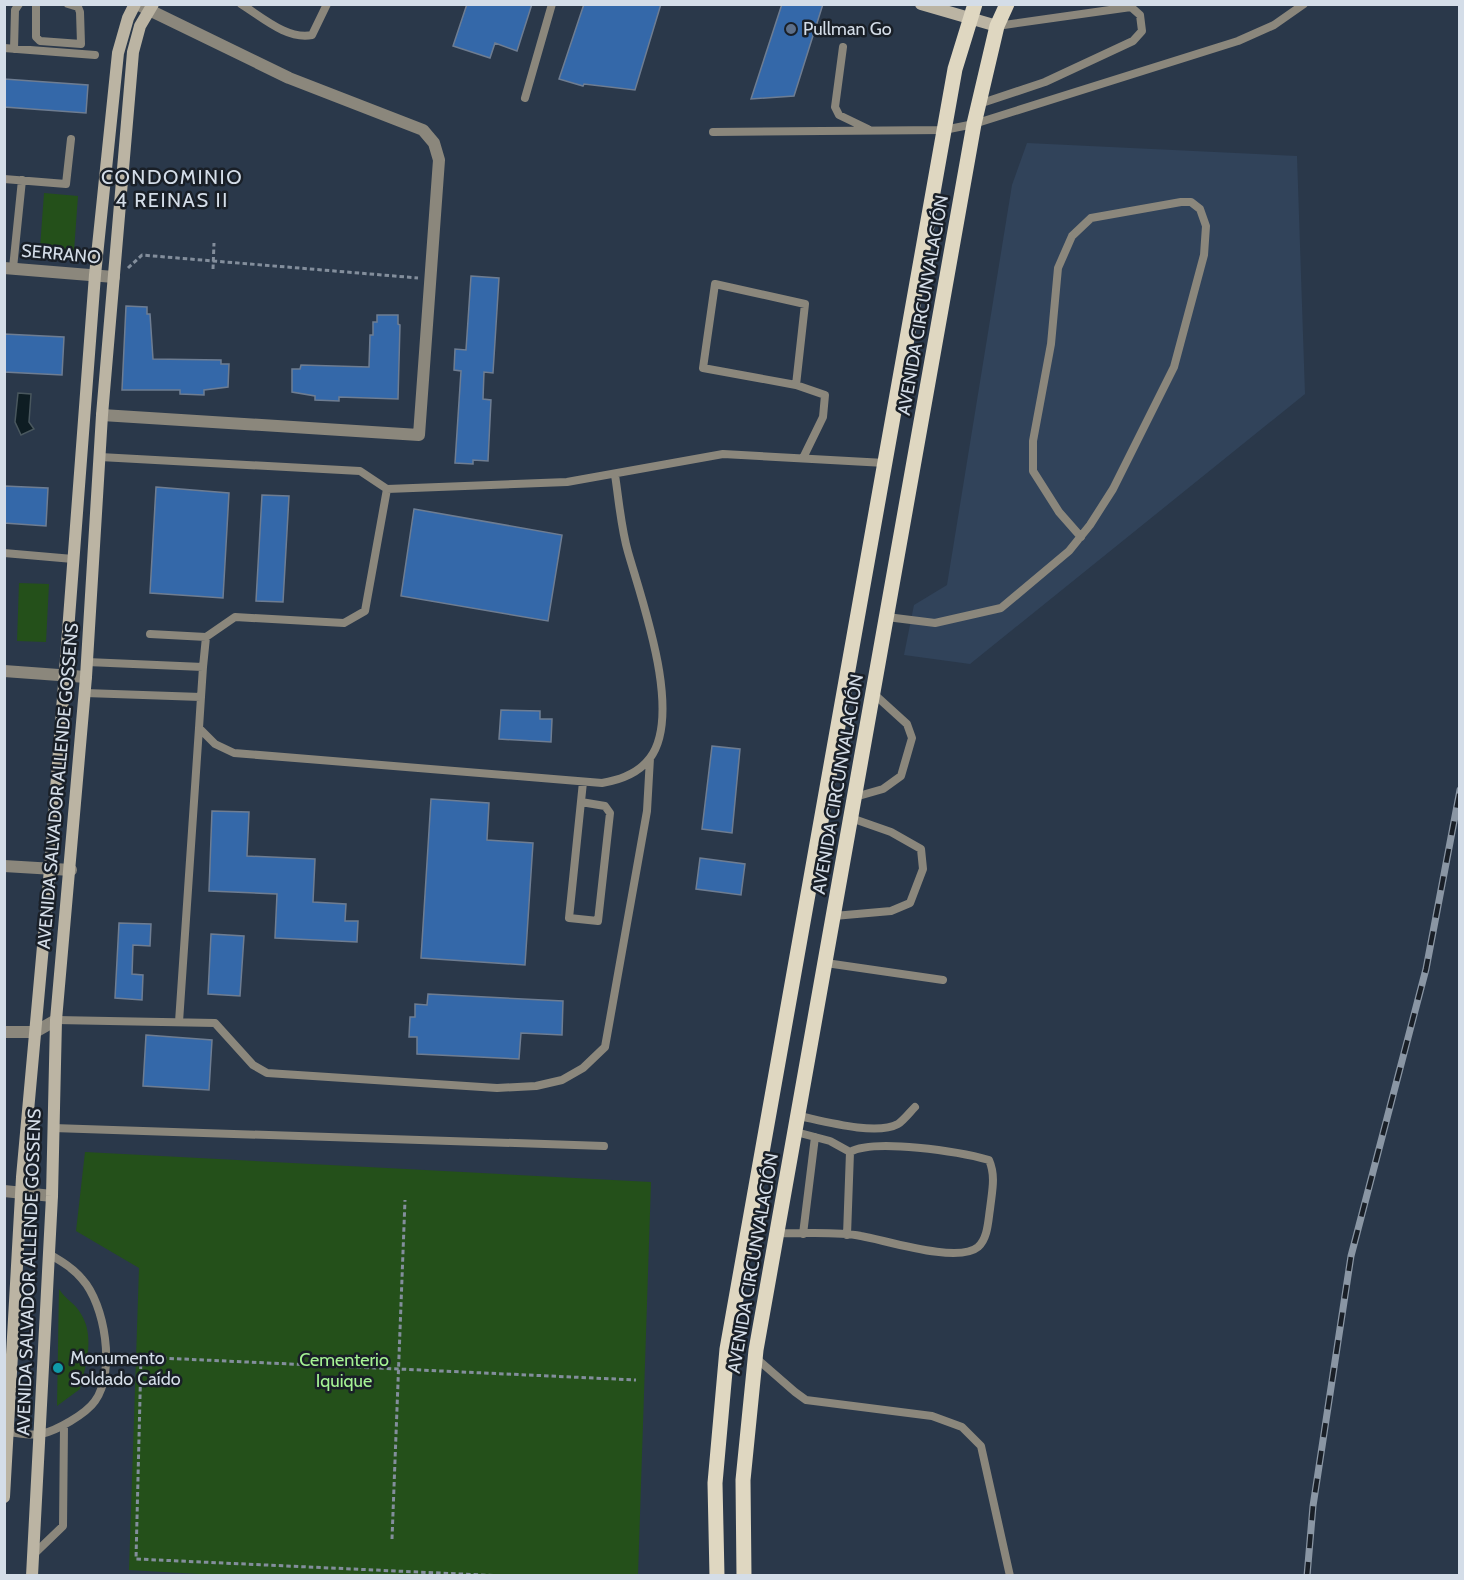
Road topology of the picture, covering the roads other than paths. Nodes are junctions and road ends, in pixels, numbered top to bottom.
1 (19, 4) edge
2 (68, 4) edge
3 (241, 4) edge
4 (327, 4) edge
5 (552, 4) edge
6 (921, 4) edge
7 (975, 4) edge
8 (1007, 4) edge
9 (1304, 4) edge
10 (38, 5) edge
11 (144, 6) edge
12 (969, 20) junction
13 (997, 26) junction
14 (843, 47) dead end
15 (9, 48) edge
16 (95, 55) dead end
17 (525, 98) dead end
18 (979, 104) junction
19 (974, 124) junction
20 (944, 130) junction
21 (872, 131) junction
22 (713, 132) dead end
23 (71, 140) dead end
24 (4, 179) edge
25 (22, 180) junction
26 (9, 268) edge
27 (114, 272) junction
28 (95, 275) junction
29 (796, 385) junction
30 (102, 415) junction
31 (100, 457) junction
32 (803, 458) junction
33 (885, 463) junction
34 (615, 475) junction
35 (387, 489) junction
36 (1080, 537) junction
37 (4, 553) edge
38 (73, 559) junction
39 (887, 617) junction
40 (150, 634) dead end
41 (206, 637) junction
42 (87, 662) junction
43 (203, 668) junction
44 (4, 671) edge
45 (64, 675) junction
46 (86, 677) junction
47 (85, 693) junction
48 (874, 694) junction
49 (201, 697) junction
50 (199, 728) junction
51 (650, 758) junction
52 (583, 782) junction
53 (855, 797) junction
54 (581, 802) junction
55 (851, 818) junction
56 (4, 867) edge
57 (50, 869) junction
58 (71, 870) junction
59 (834, 916) junction
60 (826, 963) junction
61 (943, 980) dead end
62 (56, 1020) junction
63 (179, 1022) junction
64 (4, 1032) edge
65 (35, 1032) junction
66 (915, 1107) dead end
67 (798, 1116) junction
68 (53, 1128) junction
69 (796, 1132) junction
70 (815, 1137) junction
71 (604, 1146) dead end
72 (850, 1152) junction
73 (4, 1191) edge
74 (22, 1193) junction
75 (52, 1196) junction
76 (778, 1233) junction
77 (803, 1234) junction
78 (847, 1235) junction
79 (49, 1254) junction
80 (755, 1358) junction
81 (64, 1426) junction
82 (8, 1432) junction
83 (40, 1434) junction
84 (4, 1497) edge
85 (33, 1554) junction
86 (32, 1575) edge
87 (717, 1575) edge
88 (744, 1575) edge
89 (1010, 1575) edge

1 - 15 lane
2 - 10 lane
3 - 4 lane
5 - 17 lane
6 - 12 main road
7 - 12 main road, AVENIDA CIRCUNVALACIÓN
8 - 13 main road, AVENIDA CIRCUNVALACIÓN
9 - 19 lane
11 - 27 main road, AVENIDA SALVADOR ALLENDE GOSSENS
11 - 28 main road, AVENIDA SALVADOR ALLENDE GOSSENS
11 - 30 street
12 - 13 main road
12 - 20 main road, AVENIDA CIRCUNVALACIÓN
13 - 18 main road, AVENIDA CIRCUNVALACIÓN
13 - 18 lane
14 - 21 lane
15 - 16 lane
18 - 19 main road, AVENIDA CIRCUNVALACIÓN
19 - 20 lane
19 - 39 main road, AVENIDA CIRCUNVALACIÓN
20 - 21 lane
20 - 33 main road, AVENIDA CIRCUNVALACIÓN
21 - 22 lane
23 - 25 lane
24 - 25 lane
25 - 26 lane
26 - 28 street, SERRANO
27 - 28 street, SERRANO
27 - 30 main road, AVENIDA SALVADOR ALLENDE GOSSENS
28 - 38 main road, AVENIDA SALVADOR ALLENDE GOSSENS
29 - 29 lane
29 - 32 lane
30 - 31 main road, AVENIDA SALVADOR ALLENDE GOSSENS
31 - 35 lane
31 - 42 main road, AVENIDA SALVADOR ALLENDE GOSSENS
32 - 33 lane
32 - 34 lane
33 - 87 main road, AVENIDA CIRCUNVALACIÓN
34 - 35 lane
34 - 51 lane
35 - 41 lane
36 - 36 lane
36 - 39 lane
37 - 38 lane
38 - 45 main road, AVENIDA SALVADOR ALLENDE GOSSENS
39 - 48 main road, AVENIDA CIRCUNVALACIÓN
40 - 41 lane
41 - 43 lane
42 - 43 lane
42 - 46 main road, AVENIDA SALVADOR ALLENDE GOSSENS
43 - 49 lane
44 - 45 street
45 - 46 street
45 - 57 main road, AVENIDA SALVADOR ALLENDE GOSSENS
46 - 47 main road, AVENIDA SALVADOR ALLENDE GOSSENS
47 - 49 lane
47 - 58 main road, AVENIDA SALVADOR ALLENDE GOSSENS
48 - 53 main road, AVENIDA CIRCUNVALACIÓN
48 - 53 lane
49 - 50 lane
50 - 52 lane
50 - 63 lane
51 - 52 lane
51 - 63 lane
52 - 54 lane
53 - 55 main road, AVENIDA CIRCUNVALACIÓN
54 - 54 lane
55 - 59 main road, AVENIDA CIRCUNVALACIÓN
55 - 59 lane
56 - 57 street
57 - 58 street
57 - 65 main road, AVENIDA SALVADOR ALLENDE GOSSENS
58 - 62 main road, AVENIDA SALVADOR ALLENDE GOSSENS
59 - 60 main road, AVENIDA CIRCUNVALACIÓN
60 - 61 lane
60 - 67 main road, AVENIDA CIRCUNVALACIÓN
62 - 63 lane
62 - 65 street
62 - 68 main road, AVENIDA SALVADOR ALLENDE GOSSENS
64 - 65 street
65 - 74 main road, AVENIDA SALVADOR ALLENDE GOSSENS
66 - 67 lane
67 - 69 main road, AVENIDA CIRCUNVALACIÓN
68 - 71 lane
68 - 75 main road, AVENIDA SALVADOR ALLENDE GOSSENS
69 - 70 lane
69 - 76 main road, AVENIDA CIRCUNVALACIÓN
70 - 72 lane
70 - 77 lane
72 - 78 lane
72 - 78 lane
73 - 74 street
74 - 75 street
74 - 82 main road, AVENIDA SALVADOR ALLENDE GOSSENS
75 - 79 main road, AVENIDA SALVADOR ALLENDE GOSSENS
76 - 77 lane
76 - 80 main road, AVENIDA CIRCUNVALACIÓN
77 - 78 lane
79 - 81 lane
79 - 83 main road, AVENIDA SALVADOR ALLENDE GOSSENS
80 - 88 main road, AVENIDA CIRCUNVALACIÓN
80 - 89 lane
81 - 83 lane
81 - 85 lane
82 - 83 lane
82 - 84 main road, AVENIDA SALVADOR ALLENDE GOSSENS
83 - 85 main road, AVENIDA SALVADOR ALLENDE GOSSENS
85 - 86 main road, AVENIDA SALVADOR ALLENDE GOSSENS

